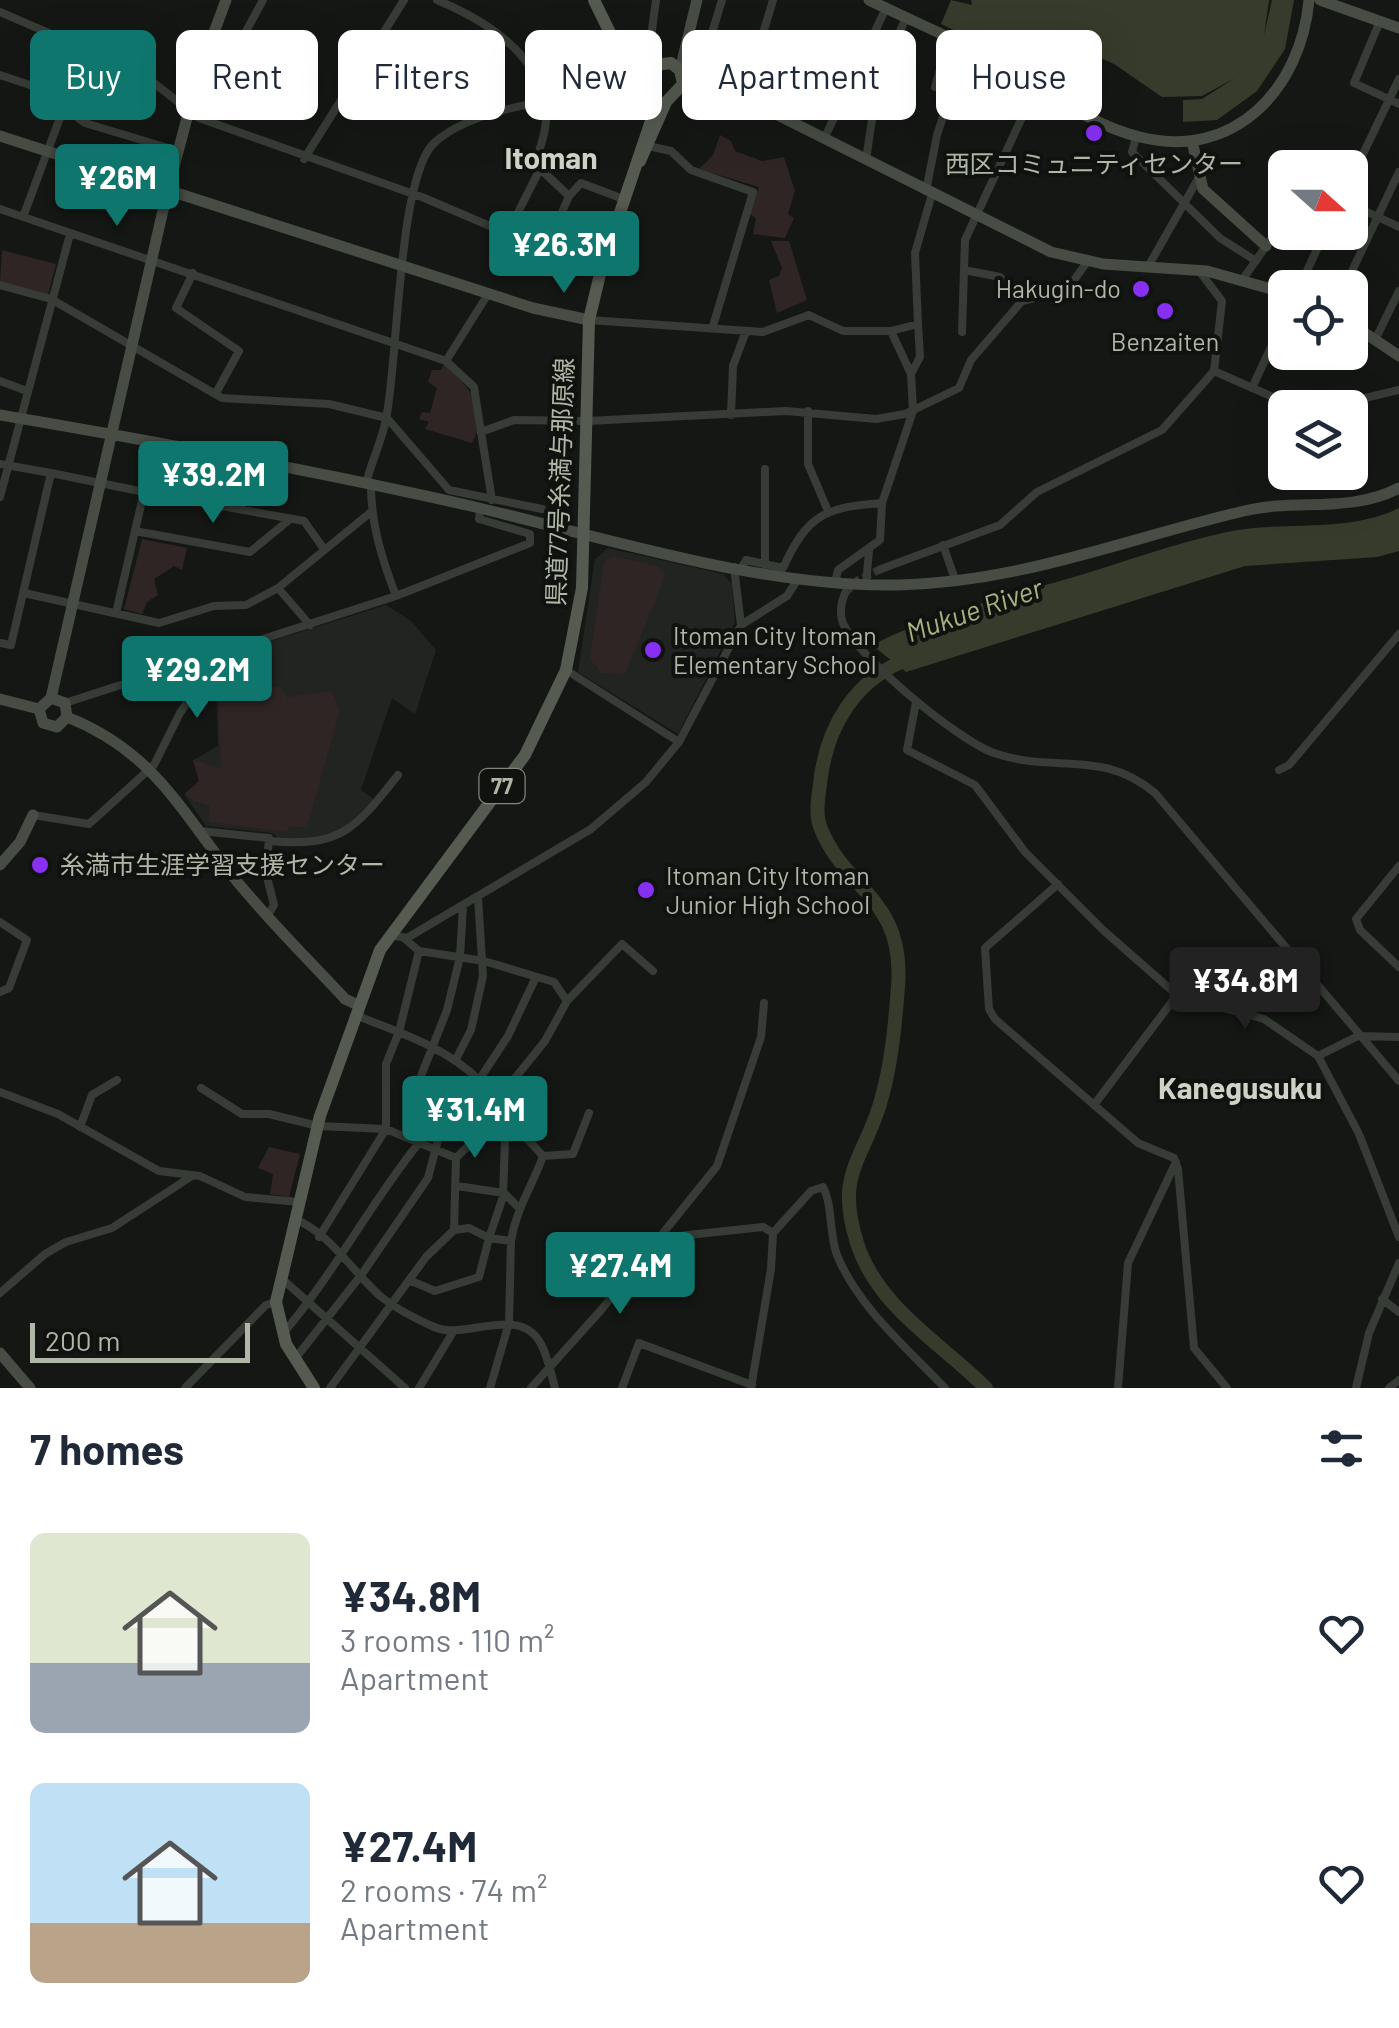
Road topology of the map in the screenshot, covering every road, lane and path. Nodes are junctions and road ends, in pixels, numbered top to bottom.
1 (226, 0) edge
2 (263, 0) edge
3 (404, 0) edge
4 (437, 0) edge
5 (464, 0) edge
6 (594, 0) edge
7 (656, 0) edge
8 (698, 0) edge
9 (722, 0) edge
10 (773, 0) edge
11 (869, 0) edge
12 (1309, 0) edge
13 (1320, 0) edge
14 (886, 8) junction
15 (458, 10) junction
16 (0, 12) edge
17 (906, 18) junction
18 (1380, 20) junction
19 (605, 25) junction
20 (1399, 28) edge
21 (40, 30) edge
22 (217, 30) edge
23 (245, 30) edge
24 (608, 30) edge
25 (610, 30) edge
26 (651, 30) edge
27 (687, 30) edge
28 (713, 30) edge
29 (764, 30) edge
30 (936, 32) edge
31 (682, 37) edge
32 (682, 57) edge
33 (525, 64) edge
34 (662, 64) edge
35 (0, 75) edge
36 (662, 78) edge
37 (662, 78) edge
38 (1399, 78) edge
39 (678, 82) junction
40 (682, 82) edge
41 (682, 83) edge
42 (936, 84) edge
43 (30, 85) edge
44 (156, 85) edge
45 (935, 87) dead end
46 (1389, 100) junction
47 (176, 101) edge
48 (1399, 104) edge
49 (525, 107) edge
50 (59, 120) edge
51 (82, 120) edge
52 (191, 120) edge
53 (206, 120) edge
54 (546, 120) edge
55 (652, 120) edge
56 (785, 120) edge
57 (942, 120) edge
58 (1021, 120) edge
59 (1098, 120) edge
60 (0, 136) edge
61 (1136, 136) junction
62 (824, 139) junction
63 (1192, 140) junction
64 (648, 146) junction
65 (178, 150) junction
66 (1365, 150) edge
67 (46, 154) junction
68 (304, 158) junction
69 (866, 160) junction
70 (640, 161) junction
71 (540, 170) junction
72 (1399, 172) edge
73 (1198, 178) junction
74 (166, 192) junction
75 (929, 192) junction
76 (411, 194) junction
77 (569, 196) junction
78 (626, 200) junction
79 (1184, 200) junction
80 (0, 210) edge
81 (1368, 212) edge
82 (976, 216) junction
83 (23, 217) junction
84 (1378, 217) junction
85 (1399, 227) edge
86 (70, 234) junction
87 (507, 234) junction
88 (1268, 243) edge
89 (1266, 246) junction
90 (546, 250) junction
91 (152, 260) junction
92 (1087, 262) junction
93 (1256, 262) junction
94 (1149, 265) junction
95 (602, 266) junction
96 (405, 268) junction
97 (1197, 269) junction
98 (964, 270) junction
99 (1353, 270) edge
100 (192, 273) junction
101 (1243, 280) junction
102 (0, 285) edge
103 (1268, 288) edge
104 (1399, 290) edge
105 (488, 294) junction
106 (50, 299) junction
107 (1022, 301) junction
108 (589, 320) junction
109 (918, 324) junction
110 (713, 326) junction
111 (892, 330) junction
112 (746, 331) junction
113 (962, 332) dead end
114 (1368, 333) edge
115 (1376, 338) junction
116 (132, 344) junction
117 (394, 344) junction
118 (1268, 354) edge
119 (1399, 356) edge
120 (446, 362) junction
121 (1214, 371) junction
122 (911, 374) junction
123 (0, 382) edge
124 (1252, 388) junction
125 (1399, 390) edge
126 (28, 392) junction
127 (216, 393) junction
128 (1268, 395) edge
129 (1368, 397) edge
130 (913, 410) junction
131 (808, 412) junction
132 (0, 414) edge
133 (731, 415) junction
134 (22, 418) junction
135 (386, 418) junction
136 (588, 421) junction
137 (481, 432) junction
138 (110, 435) junction
139 (251, 463) junction
140 (4, 464) edge
141 (764, 469) dead end
142 (51, 473) junction
143 (100, 482) junction
144 (442, 484) junction
145 (369, 485) junction
146 (1399, 488) edge
147 (144, 492) junction
148 (0, 497) edge
149 (438, 499) junction
150 (492, 500) junction
151 (882, 503) junction
152 (480, 508) junction
153 (241, 509) junction
154 (542, 510) dead end
155 (828, 511) junction
156 (371, 512) junction
157 (289, 520) junction
158 (136, 531) junction
159 (585, 534) junction
160 (943, 545) junction
161 (324, 549) junction
162 (868, 551) junction
163 (765, 565) junction
164 (738, 568) junction
165 (881, 568) tunnel mouth
166 (798, 579) junction
167 (956, 582) junction
168 (834, 583) junction
169 (866, 584) junction
170 (278, 588) junction
171 (24, 592) junction
172 (846, 594) dead end
173 (396, 596) junction
174 (73, 603) junction
175 (116, 613) junction
176 (310, 625) junction
177 (741, 625) junction
178 (1399, 634) edge
179 (0, 643) edge
180 (221, 652) junction
181 (566, 670) junction
182 (52, 698) junction
183 (0, 699) edge
184 (916, 702) junction
185 (64, 703) junction
186 (40, 709) junction
187 (67, 717) junction
188 (679, 742) junction
189 (151, 768) junction
190 (1279, 770) dead end
191 (398, 775) dead end
192 (33, 814) joint
193 (201, 831) junction
194 (272, 841) junction
195 (0, 865) edge
196 (1399, 866) edge
197 (1058, 884) junction
198 (478, 898) junction
199 (463, 906) junction
200 (268, 917) junction
201 (0, 922) edge
202 (389, 935) junction
203 (404, 938) junction
204 (419, 951) junction
205 (460, 958) junction
206 (484, 961) junction
207 (1399, 966) edge
208 (653, 971) dead end
209 (536, 977) junction
210 (0, 992) edge
211 (1177, 994) junction
212 (568, 1001) junction
213 (764, 1002) dead end
214 (356, 1010) junction
215 (399, 1032) junction
216 (1358, 1036) junction
217 (1399, 1037) edge
218 (432, 1048) junction
219 (1318, 1056) junction
220 (455, 1061) junction
221 (116, 1080) dead end
222 (479, 1080) junction
223 (1399, 1080) edge
224 (201, 1088) dead end
225 (0, 1092) edge
226 (497, 1104) junction
227 (1094, 1105) junction
228 (589, 1113) dead end
229 (513, 1123) junction
230 (318, 1126) junction
231 (80, 1127) junction
232 (386, 1130) junction
233 (408, 1137) junction
234 (418, 1144) junction
235 (434, 1151) junction
236 (543, 1156) junction
237 (456, 1158) junction
238 (1176, 1162) junction
239 (192, 1176) junction
240 (456, 1186) junction
241 (504, 1192) junction
242 (298, 1202) junction
243 (518, 1207) junction
244 (294, 1219) junction
245 (454, 1230) junction
246 (772, 1234) junction
247 (319, 1237) junction
248 (1399, 1237) edge
249 (489, 1238) junction
250 (660, 1238) junction
251 (511, 1241) junction
252 (343, 1257) junction
253 (1399, 1263) edge
254 (362, 1274) junction
255 (280, 1277) junction
256 (409, 1280) junction
257 (0, 1293) edge
258 (1382, 1300) junction
259 (276, 1302) junction
260 (308, 1304) junction
261 (394, 1305) junction
262 (1399, 1312) edge
263 (326, 1320) junction
264 (509, 1323) junction
265 (454, 1332) junction
266 (282, 1335) junction
267 (360, 1350) junction
268 (0, 1353) edge
269 (294, 1360) junction
270 (550, 1372) junction
271 (1399, 1380) edge
272 (751, 1387) edge
273 (30, 1388) edge
274 (184, 1388) edge
275 (314, 1388) edge
276 (330, 1388) edge
277 (405, 1388) edge
278 (419, 1388) edge
279 (490, 1388) edge
280 (531, 1388) edge
281 (555, 1388) edge
282 (622, 1388) edge
283 (945, 1388) edge
284 (1118, 1388) edge
285 (1227, 1388) edge
286 (1356, 1388) edge
287 (1389, 1388) edge

1 - 22 street
2 - 23 street
3 - 68 street
4 - 15 street
5 - 15 street
6 - 19 main road
7 - 26 street
8 - 27 street
9 - 28 street
10 - 29 street
11 - 14 street
12 - 63 street
13 - 18 street
14 - 17 street
14 - 62 street
15 - 33 street
16 - 21 street
17 - 30 street
17 - 69 street
18 - 20 street
18 - 46 street
19 - 24 main road
19 - 25 main road
31 - 34 street
32 - 39 street
35 - 43 street
36 - 39 main road
37 - 39 main road
38 - 46 street
39 - 40 street
39 - 41 street
39 - 64 main road, 県道77号糸満与那原線 / 77
42 - 45 street
44 - 47 street
46 - 48 street
46 - 66 street
49 - 76 street
50 - 67 street
51 - 65 street
52 - 65 street
53 - 68 street
54 - 71 street
55 - 70 main road, 県道77号糸満与那原線 / 77
56 - 62 street
57 - 75 street
58 - 82 street
59 - 61 street
60 - 67 street
61 - 63 street
61 - 79 street
62 - 69 street
63 - 73 street
64 - 70 main road, 県道77号糸満与那原線 / 77
64 - 110 street
65 - 74 street
67 - 74 street
67 - 83 street
68 - 76 street
69 - 75 street
70 - 78 main road, 県道77号糸満与那原線 / 77
71 - 77 street
71 - 87 street
72 - 84 street
73 - 79 street
73 - 89 street
74 - 91 street
74 - 96 street
75 - 82 street
75 - 109 street
76 - 87 street
76 - 96 street
77 - 78 street
77 - 90 street
78 - 95 main road, 県道77号糸満与那原線 / 77
79 - 93 street
79 - 94 street
80 - 83 street
81 - 84 street
82 - 92 street
82 - 98 street
83 - 86 street
84 - 85 street
84 - 99 street
86 - 91 street
86 - 106 street
87 - 90 street
88 - 89 street
89 - 93 street
90 - 95 street
91 - 100 street
91 - 116 street
92 - 94 street
92 - 107 street
93 - 101 street
94 - 97 street
95 - 108 main road, 県道77号糸満与那原線 / 77
96 - 105 street
96 - 117 street
97 - 101 street
97 - 121 street
98 - 107 street
98 - 113 street
100 - 117 street
100 - 127 street
101 - 103 street
102 - 106 street
104 - 115 street
105 - 108 street
105 - 120 street
106 - 116 street
106 - 126 street
107 - 130 street
108 - 110 street
108 - 136 main road, 県道77号糸満与那原線 / 77
109 - 111 street
109 - 122 street
110 - 112 street
111 - 112 street
111 - 122 street
112 - 133 street
114 - 115 street
115 - 119 street
116 - 127 street
116 - 138 street
117 - 120 street
117 - 135 street
118 - 124 street
120 - 137 street
121 - 124 street
121 - 160 street
122 - 130 street
123 - 126 street
124 - 128 street
125 - 129 street
126 - 134 street
127 - 135 street
130 - 131 street
130 - 151 street
131 - 133 street
131 - 155 street
132 - 134 street
133 - 136 street
134 - 138 street
134 - 140 street
135 - 144 street
135 - 145 street
136 - 137 street
136 - 159 main road, 県道77号糸満与那原線 / 77
137 - 150 street
138 - 139 street
138 - 143 street
139 - 145 street
139 - 153 street
140 - 142 street
140 - 148 street
141 - 163 street
142 - 143 street
142 - 171 street
143 - 147 street
143 - 174 street
144 - 149 street
144 - 150 street
145 - 149 street
145 - 156 street
146 - 167 street
147 - 153 street
147 - 158 street
149 - 152 street
150 - 154 street
151 - 155 street
151 - 162 street
152 - 159 street
152 - 173 street
153 - 157 street
155 - 163 street
156 - 161 street
156 - 173 street
157 - 158 street
157 - 161 street
158 - 175 street
159 - 164 street
159 - 181 main road, 県道77号糸満与那原線 / 77
160 - 165 street
160 - 167 street
161 - 170 street
162 - 168 street
162 - 169 street
163 - 164 street
164 - 166 street
164 - 177 street
166 - 168 street
166 - 177 street
167 - 169 street
168 - 169 street
170 - 175 street
170 - 176 street
171 - 174 street
171 - 179 street
172 - 184 street
173 - 176 street
174 - 175 street
174 - 182 street
176 - 180 street
177 - 188 street
178 - 190 street
180 - 185 street
180 - 189 street
181 - 188 street
181 - 202 main road, 県道77号糸満与那原線 / 77
182 - 185 street
182 - 186 street
183 - 186 street
184 - 197 street
184 - 216 street
185 - 187 street
186 - 187 street
187 - 189 street
188 - 198 street
189 - 192 street
189 - 193 street
191 - 194 street
192 - 195 street
193 - 194 street
193 - 200 street
194 - 200 street
196 - 207 street
197 - 211 street
197 - 227 street
198 - 199 street
198 - 206 street
199 - 203 street
199 - 205 street
200 - 214 street
201 - 210 street
202 - 203 street
202 - 214 main road, 県道77号糸満与那原線 / 77
203 - 204 street
204 - 205 street
204 - 215 street
205 - 206 street
205 - 218 street
206 - 209 street
206 - 220 street
208 - 212 street
209 - 212 street
209 - 222 street
211 - 219 street
211 - 227 street
212 - 226 street
213 - 250 street
214 - 215 street
214 - 230 main road, 県道77号糸満与那原線 / 77
215 - 218 street
215 - 232 street
216 - 217 street
216 - 219 street
216 - 223 street
218 - 220 street
218 - 233 street
219 - 248 street
220 - 222 street
221 - 231 street
222 - 226 street
222 - 235 street
224 - 230 street
225 - 231 street
226 - 229 street
226 - 237 street
227 - 238 street
228 - 236 street
229 - 236 street
229 - 241 street
230 - 232 street
230 - 242 main road, 県道77号糸満与那原線 / 77
231 - 239 street
232 - 233 street
232 - 247 street
233 - 234 street
234 - 235 street
234 - 252 street
235 - 237 street
235 - 254 street
236 - 243 street
237 - 240 street
238 - 284 street
238 - 285 street
239 - 242 street
239 - 257 street
240 - 241 street
240 - 245 street
241 - 243 street
241 - 249 street
242 - 244 main road, 県道77号糸満与那原線 / 77
243 - 251 street
244 - 247 street
244 - 255 main road, 県道77号糸満与那原線 / 77
245 - 249 street
245 - 256 street
246 - 250 street
246 - 272 street
246 - 283 street
247 - 252 street
249 - 251 street
249 - 256 street
250 - 270 street
251 - 264 street
252 - 254 street
252 - 260 street
253 - 258 street
254 - 261 street
254 - 263 street
255 - 259 main road, 県道77号糸満与那原線 / 77
255 - 260 street
256 - 261 street
258 - 262 street
258 - 286 street
259 - 266 main road, 県道77号糸満与那原線 / 77
259 - 274 street
260 - 263 street
260 - 266 street
261 - 265 street
261 - 267 street
263 - 267 street
263 - 269 street
264 - 265 street
264 - 270 street
264 - 279 street
265 - 278 street
266 - 269 main road, 県道77号糸満与那原線 / 77
267 - 276 street
267 - 277 street
268 - 273 street
269 - 275 main road, 県道77号糸満与那原線 / 77
270 - 280 street
270 - 281 street
271 - 287 street
272 - 282 street

